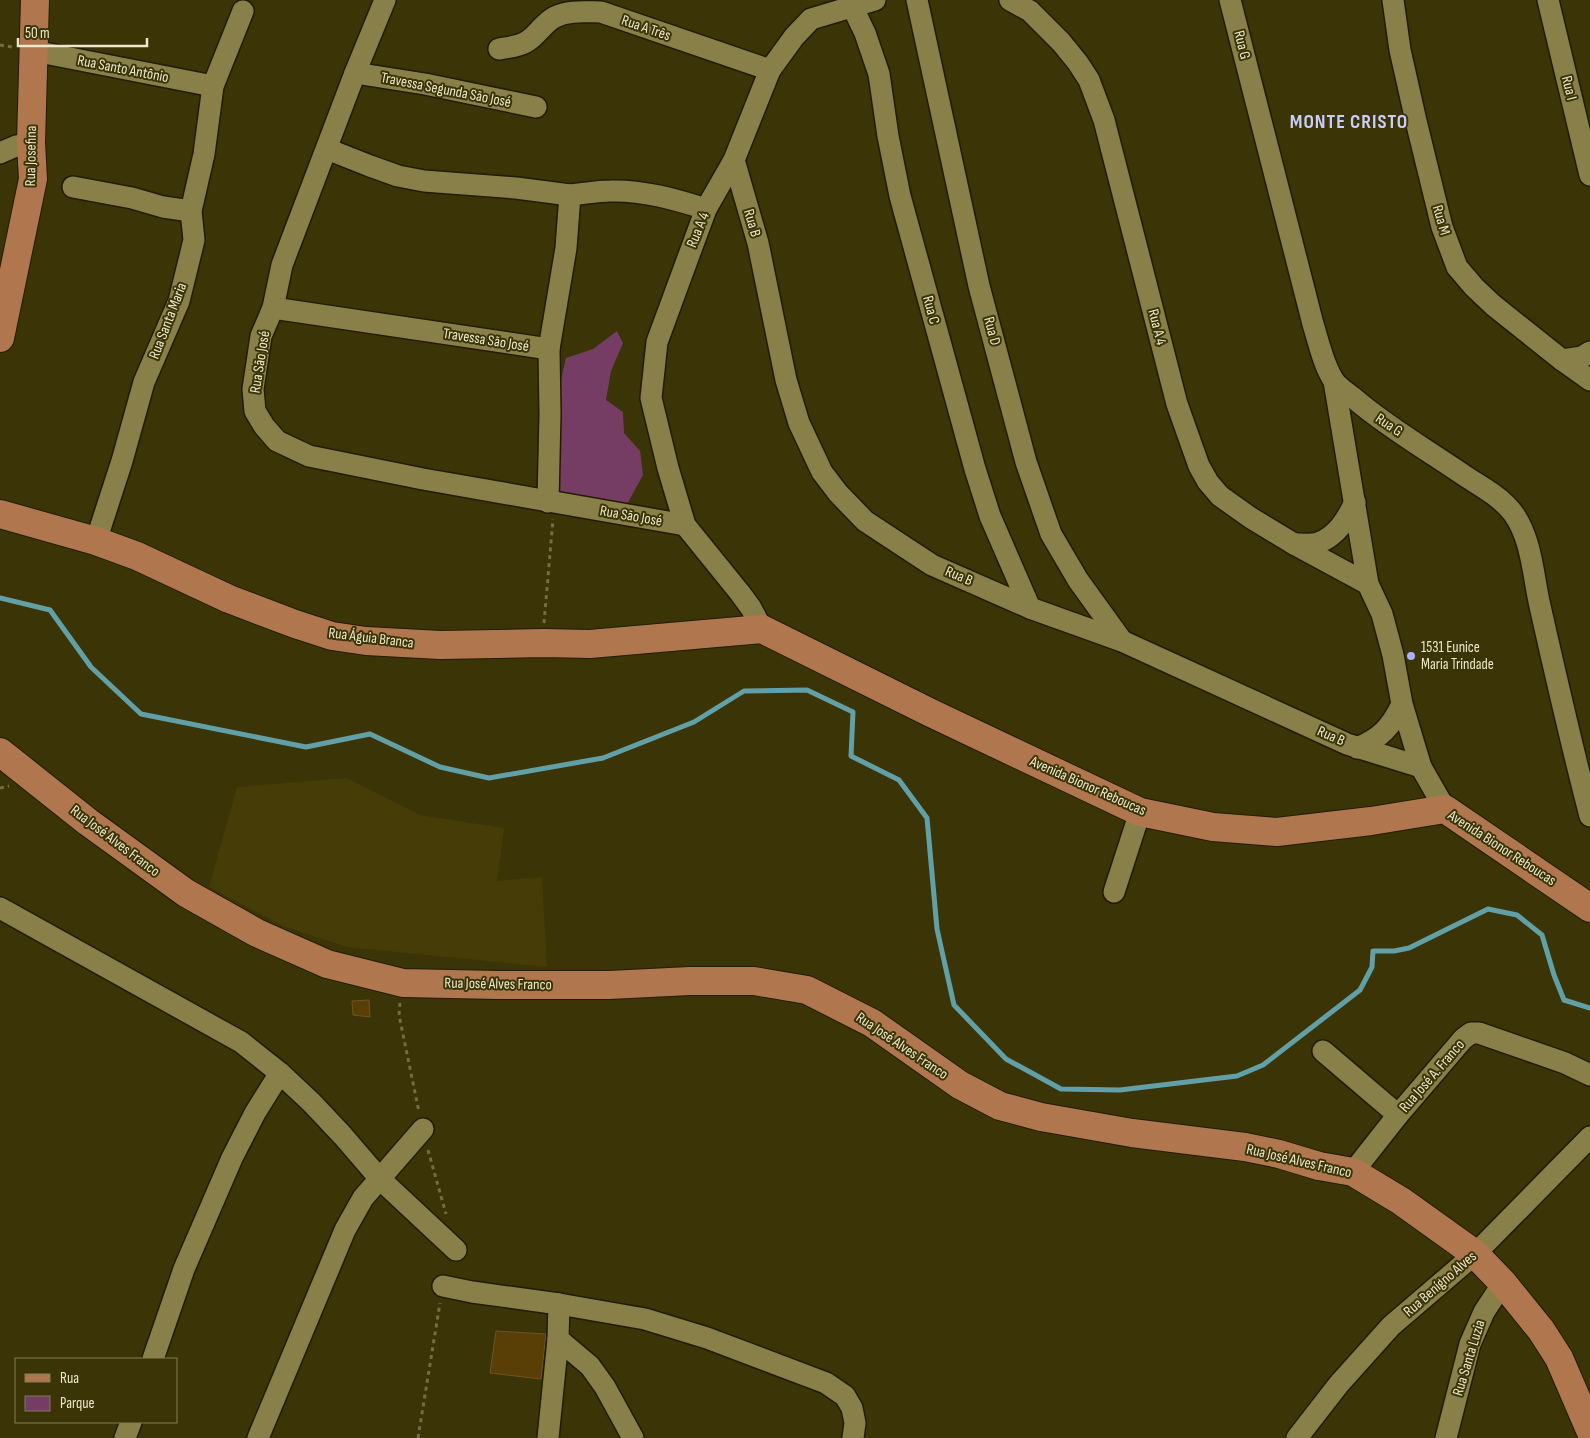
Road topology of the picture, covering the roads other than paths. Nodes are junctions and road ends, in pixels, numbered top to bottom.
1 (35, 0) edge
2 (386, 0) edge
3 (875, 0) edge
4 (917, 0) edge
5 (1010, 0) edge
6 (1230, 0) edge
7 (1393, 0) edge
8 (1548, 0) edge
9 (852, 6) junction
10 (812, 10) edge
11 (243, 11) dead end
12 (499, 49) dead end
13 (34, 51) junction
14 (770, 70) junction
15 (355, 73) junction
16 (213, 86) junction
17 (536, 107) dead end
18 (31, 143) junction
19 (327, 149) junction
20 (0, 153) edge
21 (734, 160) junction
22 (1590, 175) edge
23 (73, 187) dead end
24 (570, 195) junction
25 (706, 209) junction
26 (191, 211) junction
27 (273, 308) junction
28 (0, 338) edge
29 (549, 349) junction
30 (1590, 352) edge
31 (1562, 360) junction
32 (1590, 380) edge
33 (1334, 381) junction
34 (551, 502) junction
35 (1355, 502) junction
36 (0, 514) edge
37 (685, 525) junction
38 (96, 541) junction
39 (1294, 544) junction
40 (1372, 592) junction
41 (1030, 608) junction
42 (762, 629) junction
43 (1122, 641) junction
44 (1402, 704) junction
45 (1357, 748) junction
46 (0, 752) edge
47 (1421, 768) junction
48 (1445, 809) junction
49 (1140, 812) junction
50 (1590, 816) edge
51 (1114, 892) dead end
52 (0, 908) edge
53 (1590, 908) edge
54 (1323, 1051) dead end
55 (280, 1073) junction
56 (1590, 1076) edge
57 (1398, 1115) junction
58 (423, 1130) dead end
59 (1590, 1137) edge
60 (1353, 1172) junction
61 (380, 1179) junction
62 (456, 1250) dead end
63 (1475, 1254) junction
64 (1503, 1283) junction
65 (443, 1286) dead end
66 (559, 1304) junction
67 (558, 1339) junction
68 (153, 1358) edge
69 (131, 1423) edge
70 (1590, 1430) edge
71 (125, 1438) edge
72 (258, 1438) edge
73 (548, 1438) edge
74 (632, 1438) edge
75 (853, 1438) edge
76 (1297, 1438) edge
77 (1446, 1438) edge

1 - 13 main road, Rua Josefina
2 - 15 street, Rua São José
3 - 9 street, Rua A 4
4 - 43 street, Rua D
5 - 39 street, Rua A 4
6 - 33 street, Rua G
7 - 31 street, Rua M
8 - 22 street, Rua I
9 - 10 street, Rua A 4
9 - 41 street, Rua C
10 - 14 street, Rua A 4
11 - 16 street, Rua Santa Maria
12 - 14 street, Rua A Três
13 - 16 street, Rua Santo Antônio
13 - 18 main road, Rua Josefina
14 - 21 street, Rua A 4
15 - 17 street, Travessa Segunda São José
15 - 19 street, Rua São José
16 - 26 street, Rua Santa Maria
18 - 20 street
18 - 28 main road, Rua Josefina
19 - 24 street
19 - 27 street, Rua São José
21 - 25 street, Rua A 4
21 - 41 street, Rua B
23 - 26 street
24 - 25 street
24 - 29 street
25 - 37 street, Rua A 4
26 - 38 street, Rua Santa Maria
27 - 29 street, Travessa São José
27 - 34 street, Rua São José
29 - 34 street, Travessa São José
30 - 31 street
31 - 32 street, Rua M
33 - 35 street
33 - 50 street, Rua G
34 - 37 street, Rua São José
35 - 39 street
35 - 40 street
36 - 38 main road, Rua Águia Branca
37 - 42 street
38 - 42 main road, Rua Águia Branca
39 - 40 street, Rua A 4
40 - 44 street
41 - 43 street, Rua B
42 - 49 main road, Avenida Bionor Reboucas
43 - 45 street, Rua B
44 - 45 street
44 - 47 street
45 - 47 street, Rua B
46 - 60 main road, Rua José Alves Franco
47 - 48 street
48 - 49 main road, Avenida Bionor Reboucas
48 - 53 main road, Avenida Bionor Reboucas
49 - 51 street
52 - 55 street
54 - 57 street
55 - 61 street
55 - 68 street
56 - 57 street, Rua José A. Franco
57 - 60 street, Rua José A. Franco
58 - 61 street
59 - 63 street, Rua Benígno Alves
60 - 63 main road, Rua José Alves Franco
61 - 62 street
61 - 72 street
63 - 64 main road, Rua José Alves Franco
63 - 76 street, Rua Benígno Alves
64 - 70 main road, Rua José Alves Franco
64 - 77 street, Rua Santa Luzia
65 - 66 street
66 - 67 street
66 - 75 street
67 - 73 street
67 - 74 street
69 - 71 street

